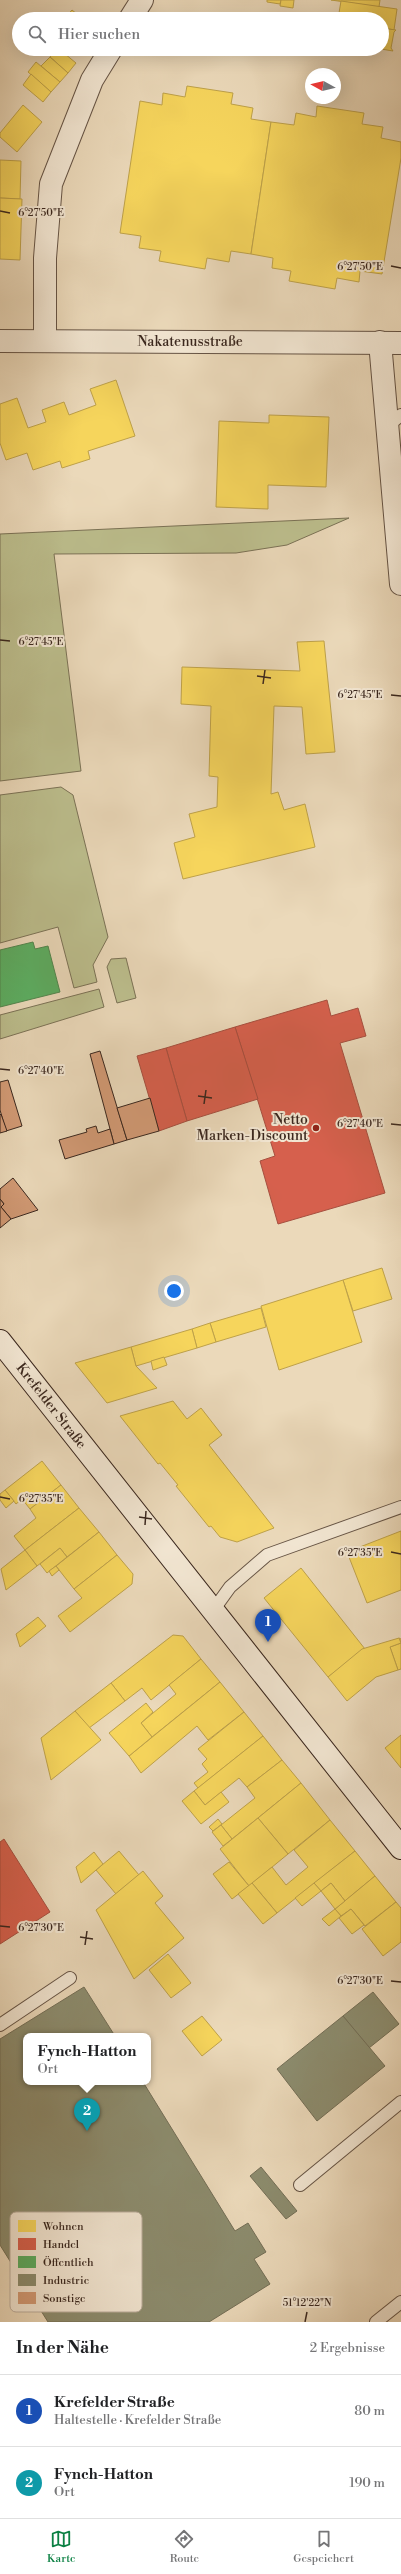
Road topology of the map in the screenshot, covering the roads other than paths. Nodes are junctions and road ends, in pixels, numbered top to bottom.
1 (142, 0) edge
2 (134, 12) edge
3 (107, 56) edge
4 (0, 341) edge
5 (45, 342) junction
6 (390, 342) edge
7 (394, 421) edge
8 (401, 584) edge
9 (0, 1341) edge
10 (401, 1507) edge
11 (212, 1612) junction
12 (401, 1848) edge
13 (70, 1978) dead end
14 (0, 2025) edge
15 (401, 2102) edge
16 (300, 2185) dead end
17 (401, 2302) edge
18 (376, 2322) edge

1 - 2 street
3 - 5 street
4 - 5 street, Nakatenusstraße
5 - 6 street, Nakatenusstraße
6 - 7 street, Nakatenusstraße
7 - 8 street, Nakatenusstraße
9 - 11 street, Krefelder Straße
10 - 11 lane
11 - 12 street, Krefelder Straße
13 - 14 lane
15 - 16 lane
17 - 18 lane

